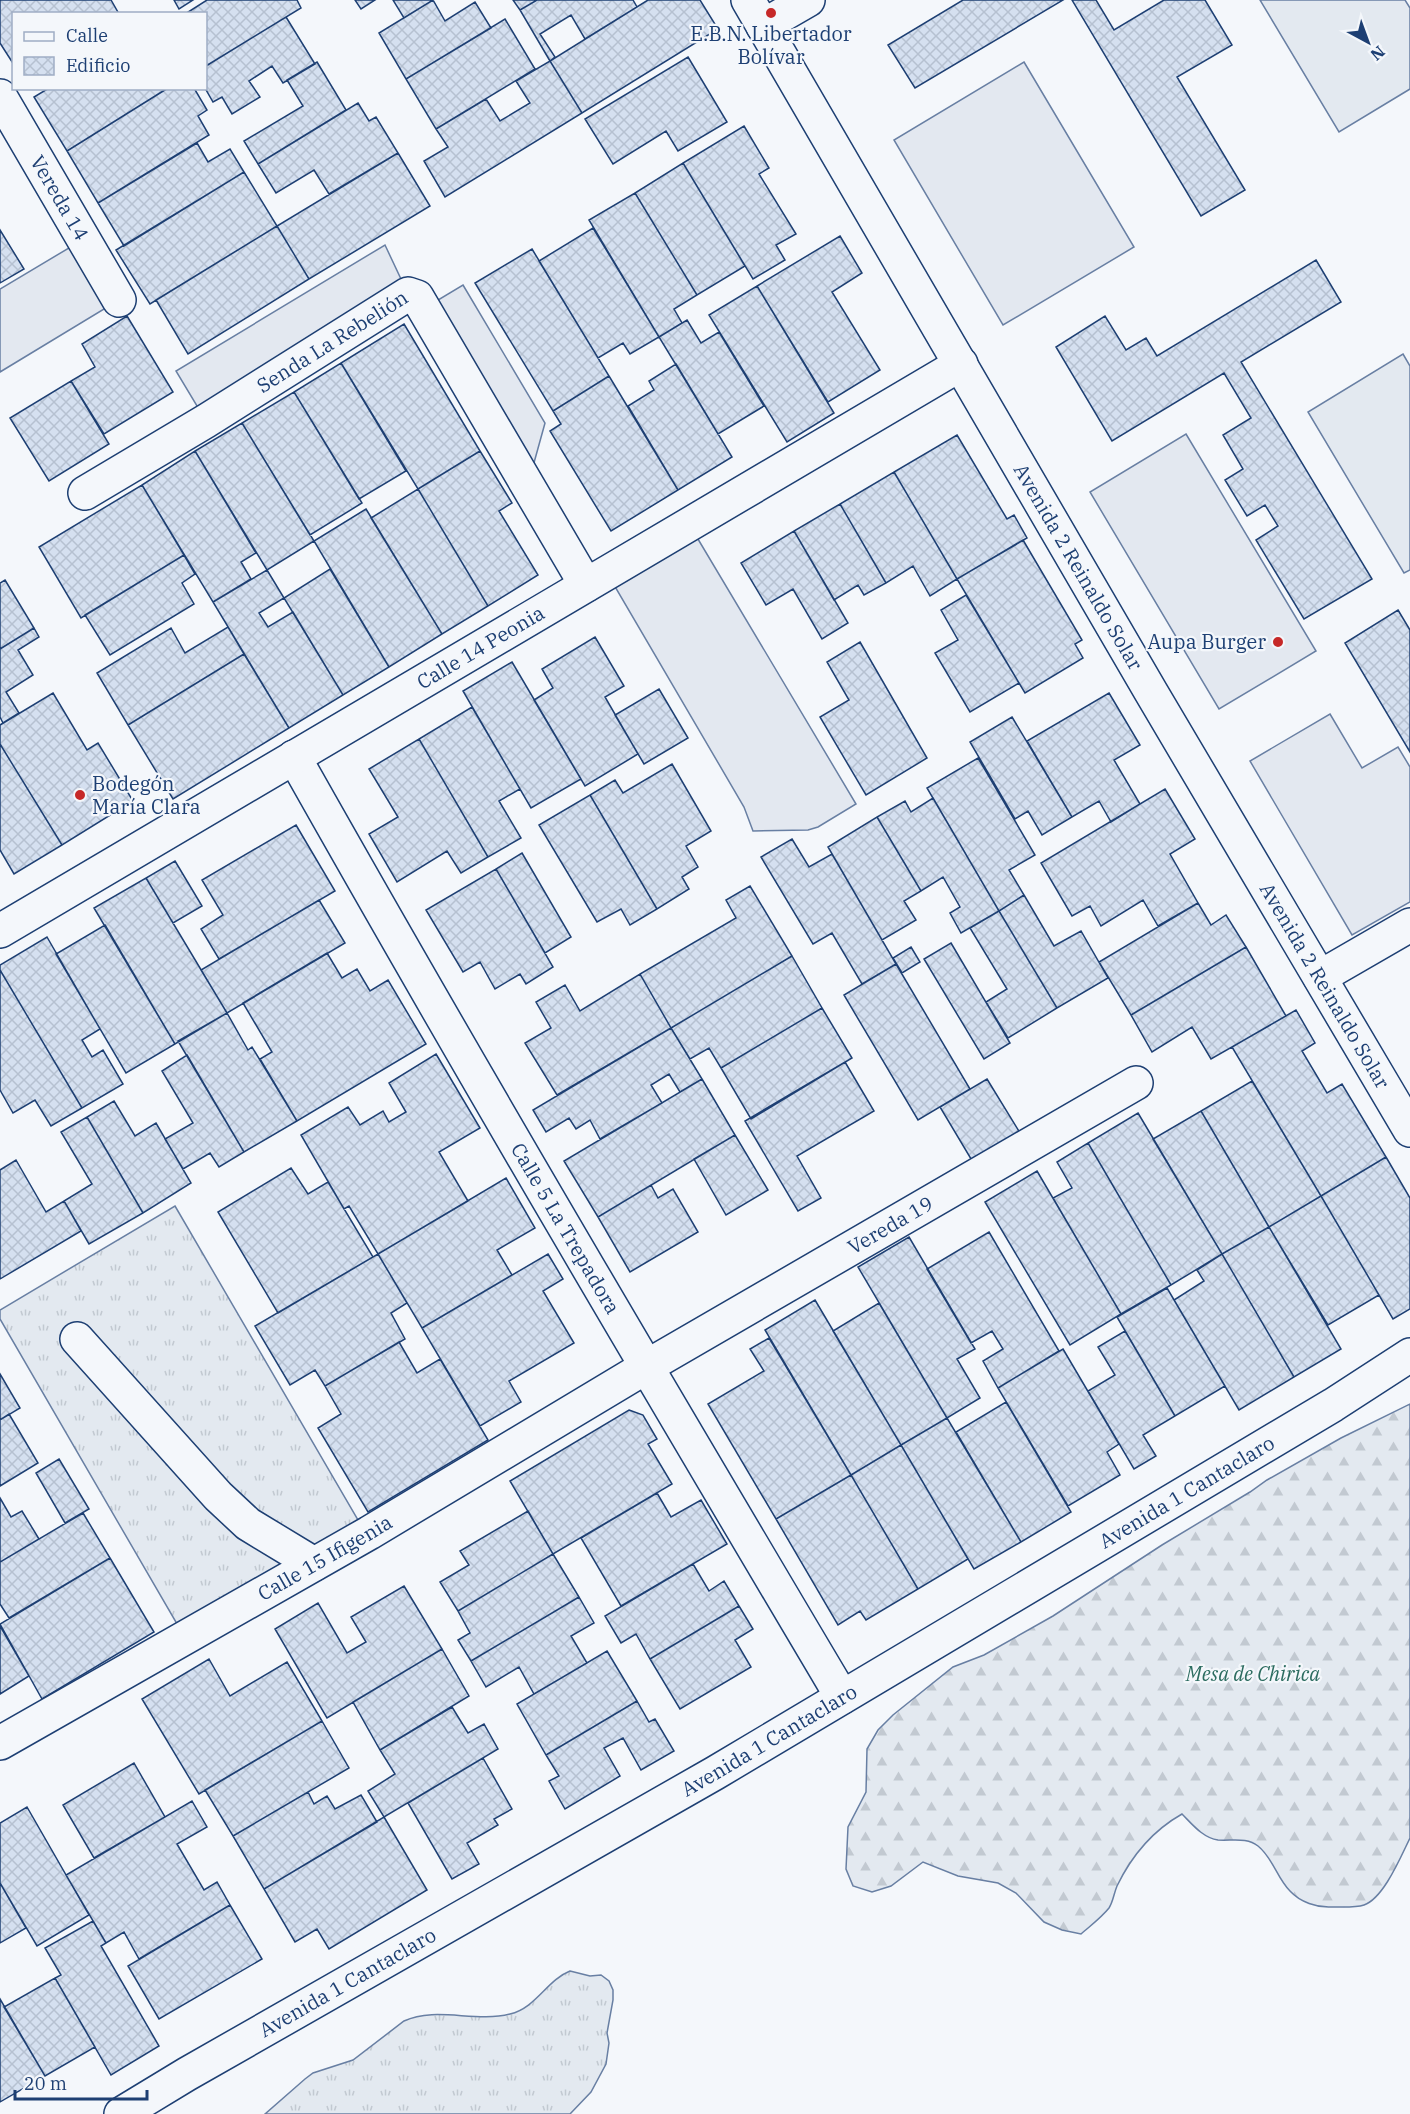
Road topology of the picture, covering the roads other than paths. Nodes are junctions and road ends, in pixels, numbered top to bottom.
1 (808, 0) edge
2 (756, 13) edge
3 (0, 96) edge
4 (119, 300) dead end
5 (961, 364) junction
6 (85, 493) dead end
7 (586, 585) junction
8 (294, 757) junction
9 (1410, 925) edge
10 (0, 932) edge
11 (1320, 977) junction
12 (1136, 1083) dead end
13 (1410, 1130) edge
14 (78, 1339) dead end
15 (1410, 1355) edge
16 (646, 1367) junction
17 (314, 1564) junction
18 (842, 1697) junction
19 (0, 1743) edge
20 (121, 2114) edge

1 - 2 street
2 - 5 street, Avenida 2 Reinaldo Solar
3 - 4 street, Vereda 14
5 - 7 street, Calle 14 Peonia
5 - 11 street, Avenida 2 Reinaldo Solar
6 - 7 street, Senda La Rebelión
7 - 8 street, Calle 14 Peonia
8 - 10 street, Calle 14 Peonia
8 - 16 street, Calle 5 La Trepadora
9 - 11 street
11 - 13 street, Avenida 2 Reinaldo Solar
12 - 16 street, Vereda 19
14 - 17 street
15 - 18 street, Avenida 1 Cantaclaro
16 - 17 street, Calle 15 Ifigenia
16 - 18 street, Calle 5 La Trepadora
17 - 19 street, Calle 15 Ifigenia
18 - 20 street, Avenida 1 Cantaclaro

